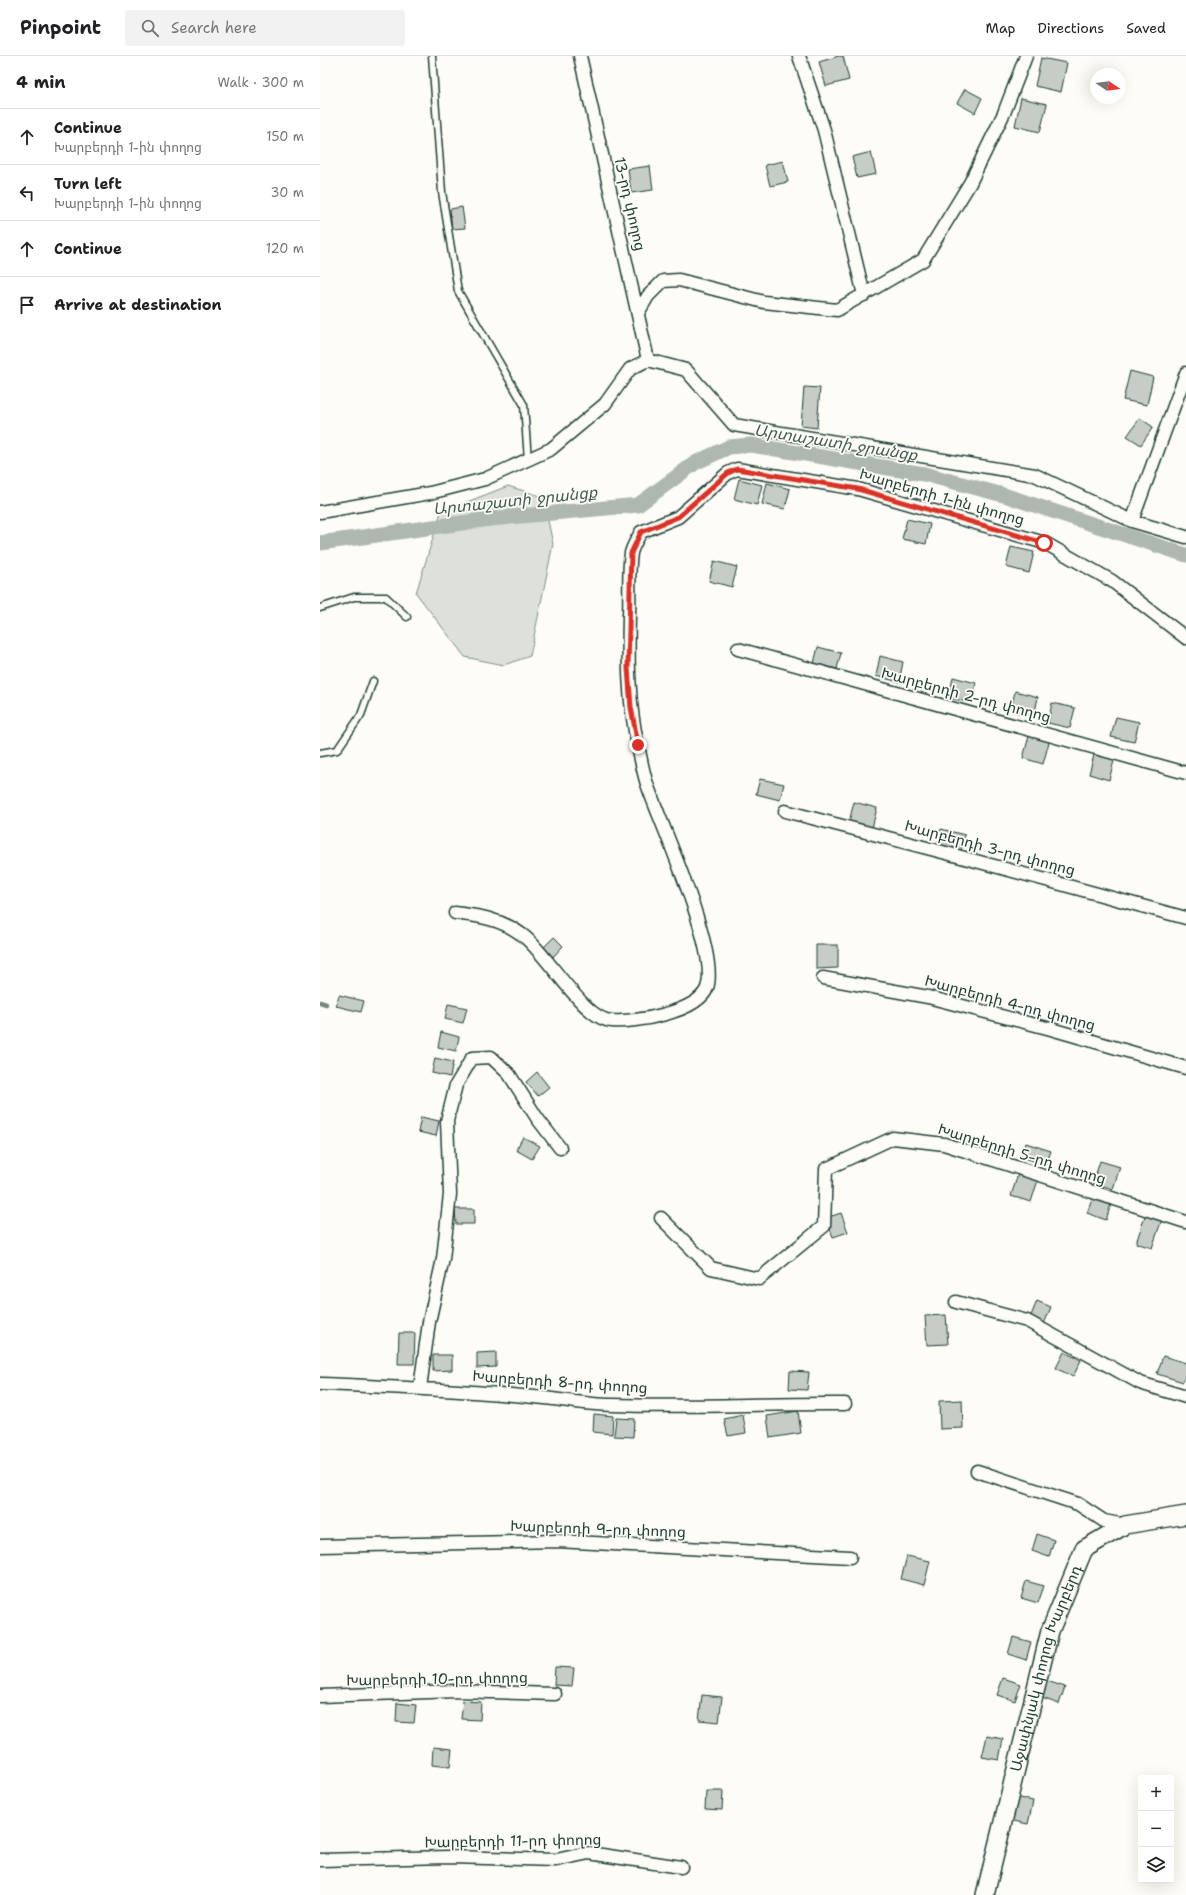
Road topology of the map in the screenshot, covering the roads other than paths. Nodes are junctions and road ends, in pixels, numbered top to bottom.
1 (432, 56) edge
2 (580, 56) edge
3 (799, 56) edge
4 (1026, 56) edge
5 (864, 295) junction
6 (638, 313) junction
7 (648, 360) junction
8 (1186, 373) edge
9 (528, 460) junction
10 (320, 512) edge
11 (1132, 521) junction
12 (1186, 537) edge
13 (320, 608) edge
14 (407, 617) dead end
15 (1186, 638) edge
16 (738, 649) dead end
17 (373, 681) dead end
18 (320, 753) edge
19 (1186, 773) edge
20 (785, 811) dead end
21 (455, 914) dead end
22 (1186, 918) edge
23 (823, 978) dead end
24 (1186, 1068) edge
25 (560, 1148) dead end
26 (661, 1218) dead end
27 (1186, 1222) edge
28 (956, 1302) dead end
29 (320, 1384) edge
30 (420, 1388) junction
31 (1186, 1397) edge
32 (845, 1404) dead end
33 (977, 1472) dead end
34 (1186, 1515) edge
35 (1125, 1526) junction
36 (320, 1546) edge
37 (850, 1557) dead end
38 (555, 1694) dead end
39 (320, 1696) edge
40 (320, 1860) edge
41 (681, 1867) dead end
42 (985, 1895) edge

1 - 9 lane
2 - 6 street, 13-րդ փողոց
3 - 5 street
4 - 5 street
5 - 6 street
6 - 7 street, 13-րդ փողոց
7 - 9 street
7 - 11 street
8 - 11 street
9 - 10 street
11 - 12 street
13 - 14 lane
15 - 21 street, Խարբերդի 1-ին փողոց
16 - 19 street, Խարբերդի 2-րդ փողոց
17 - 18 lane
20 - 22 street, Խարբերդի 3-րդ փողոց
23 - 24 street, Խարբերդի 4-րդ փողոց
25 - 30 street
26 - 27 street, Խարբերդի 5-րդ փողոց
28 - 31 street
29 - 30 street, Խարբերդի 8-րդ փողոց
30 - 32 street, Խարբերդի 8-րդ փողոց
33 - 35 street
34 - 35 street, Աջափնյակ փողոց Խարբերդ
35 - 42 street, Աջափնյակ փողոց Խարբերդ
36 - 37 street, Խարբերդի 9-րդ փողոց
38 - 39 street, Խարբերդի 10-րդ փողոց
40 - 41 street, Խարբերդի 11-րդ փողոց

